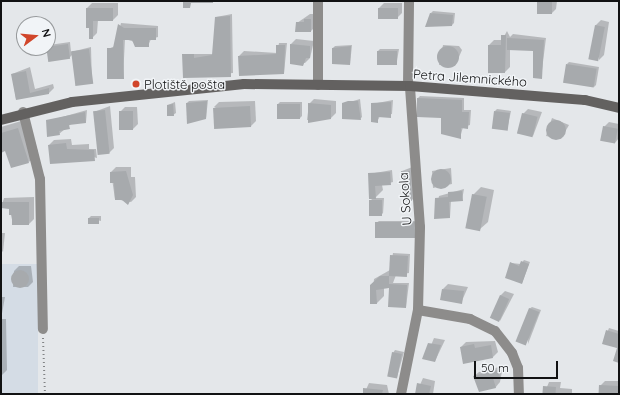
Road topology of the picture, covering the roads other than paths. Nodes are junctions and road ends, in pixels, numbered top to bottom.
1 (318, 1) edge
2 (410, 1) edge
3 (318, 85) junction
4 (409, 86) junction
5 (619, 108) edge
6 (23, 112) junction
7 (1, 120) edge
8 (418, 310) junction
9 (43, 329) road end
10 (401, 394) edge
11 (519, 394) edge

1 - 3 street
2 - 4 street, U Sokola
3 - 4 street, Petra Jilemnického
3 - 6 street, Petra Jilemnického
4 - 5 street, Petra Jilemnického
4 - 8 street, U Sokola
6 - 7 street, Petra Jilemnického
6 - 9 street
8 - 10 street, U Sokola
8 - 11 street

